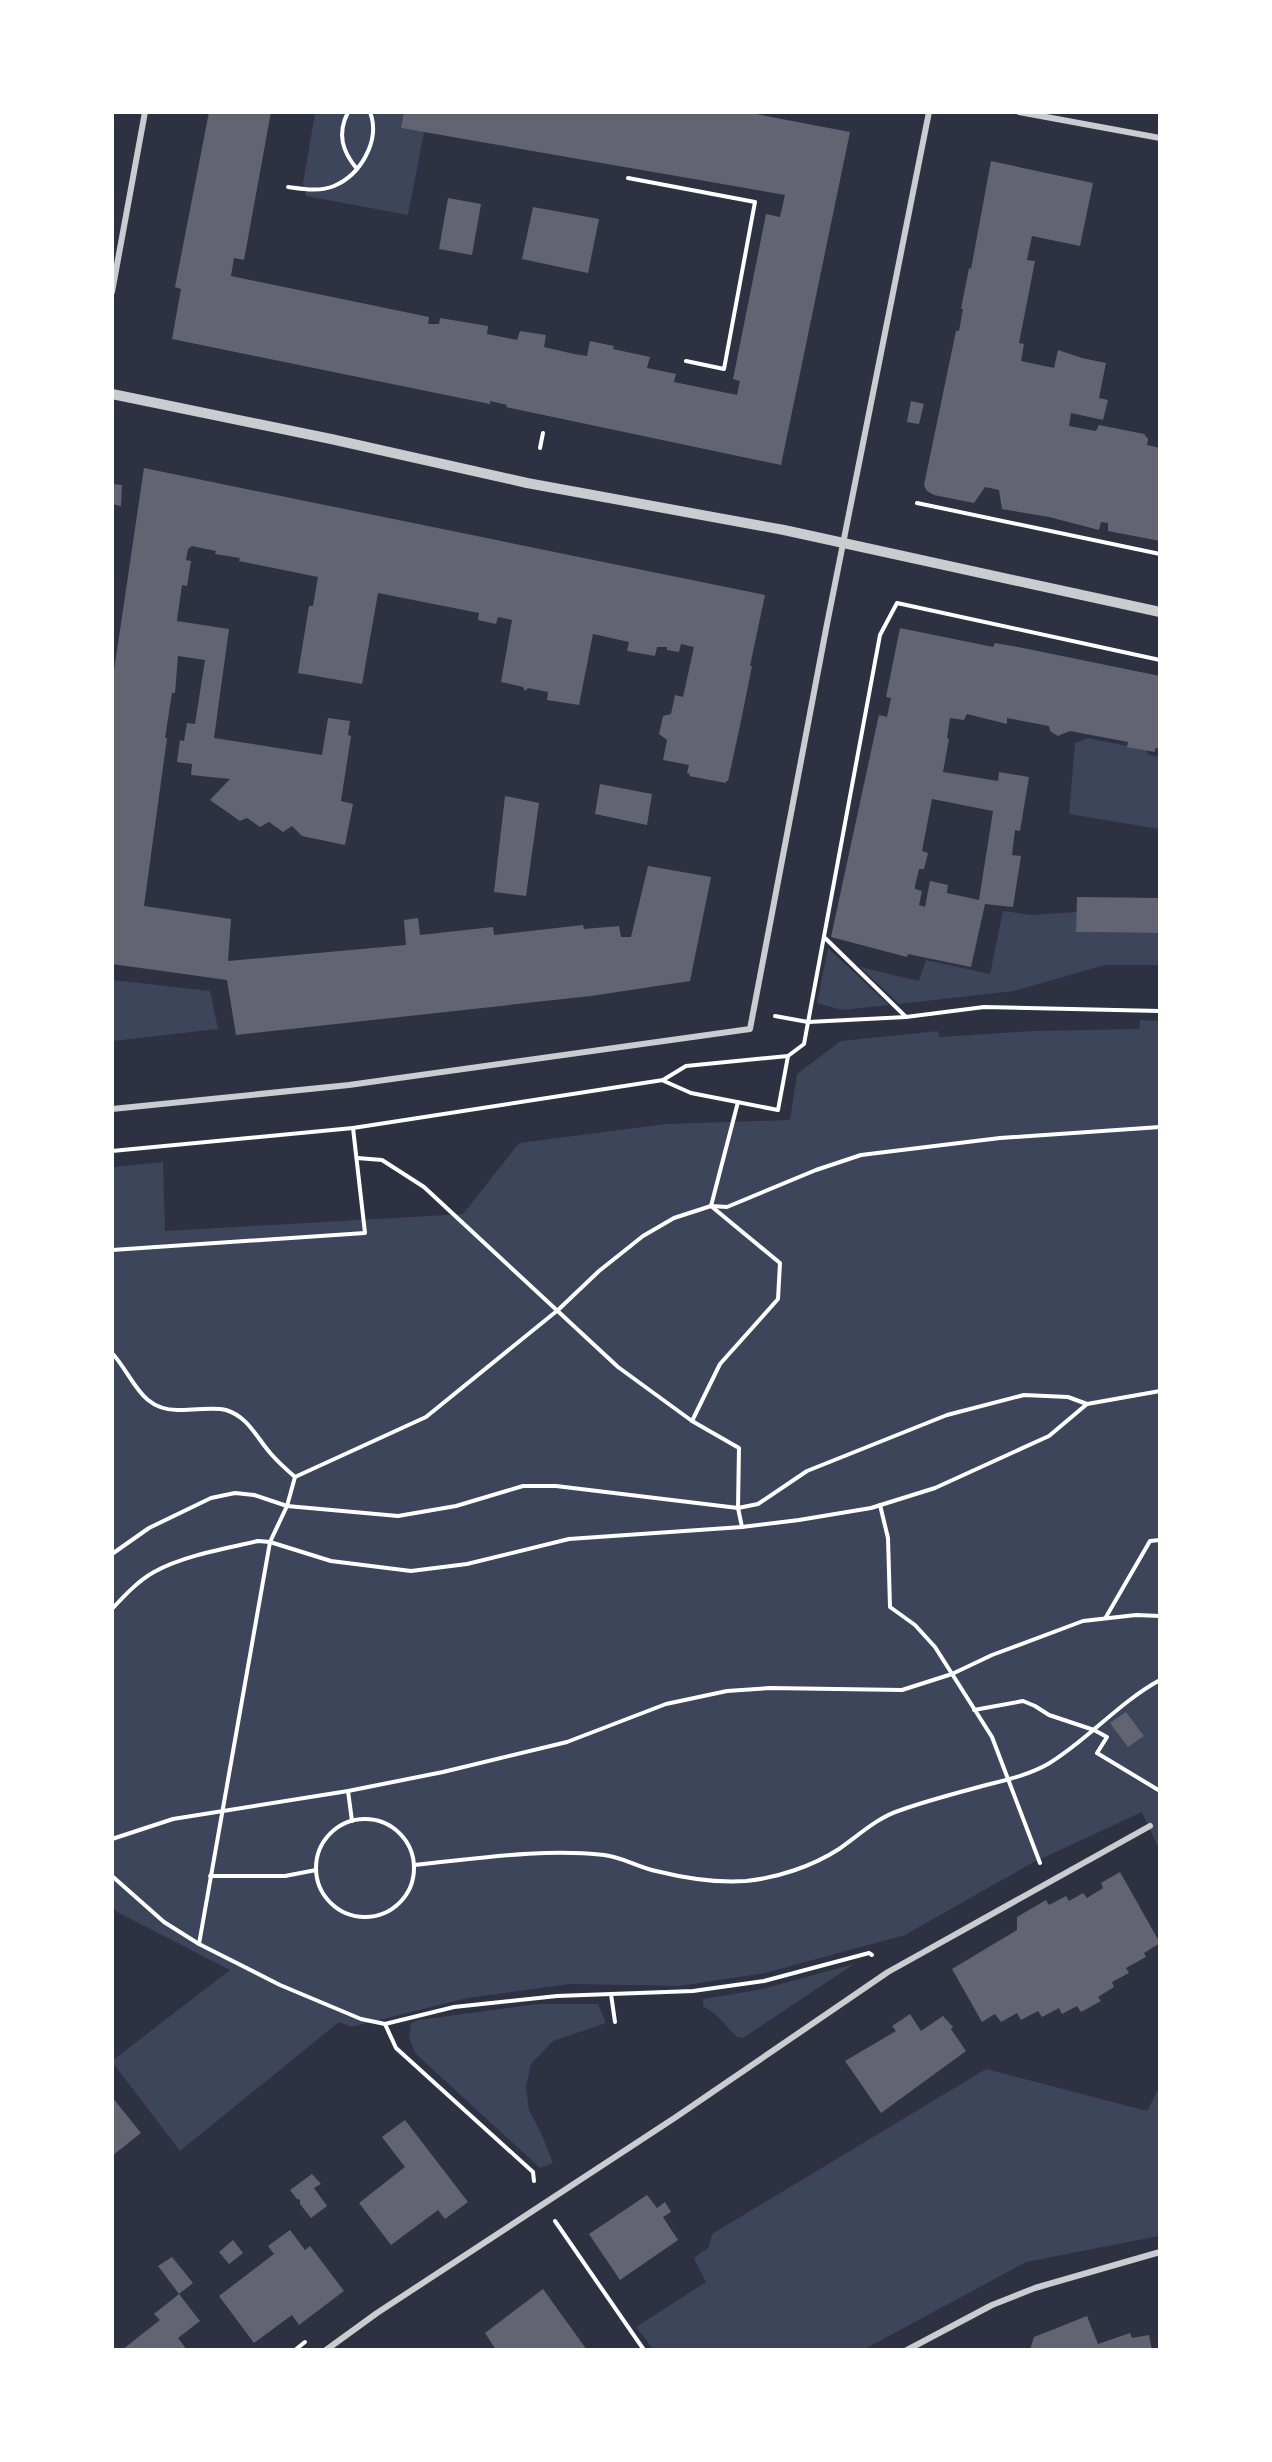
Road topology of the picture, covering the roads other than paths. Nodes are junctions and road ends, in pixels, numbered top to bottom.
1 (145, 112) edge
2 (929, 112) edge
3 (1019, 112) edge
4 (1160, 138) edge
5 (112, 292) edge
6 (112, 394) edge
7 (843, 543) junction
8 (1160, 612) edge
9 (112, 1109) edge
10 (1150, 1826) dead end
11 (1160, 2252) edge
12 (326, 2349) edge
13 (907, 2349) edge

1 - 5 street
2 - 7 street
3 - 4 street
6 - 7 street
7 - 8 street
7 - 9 street
10 - 12 street
11 - 13 street

